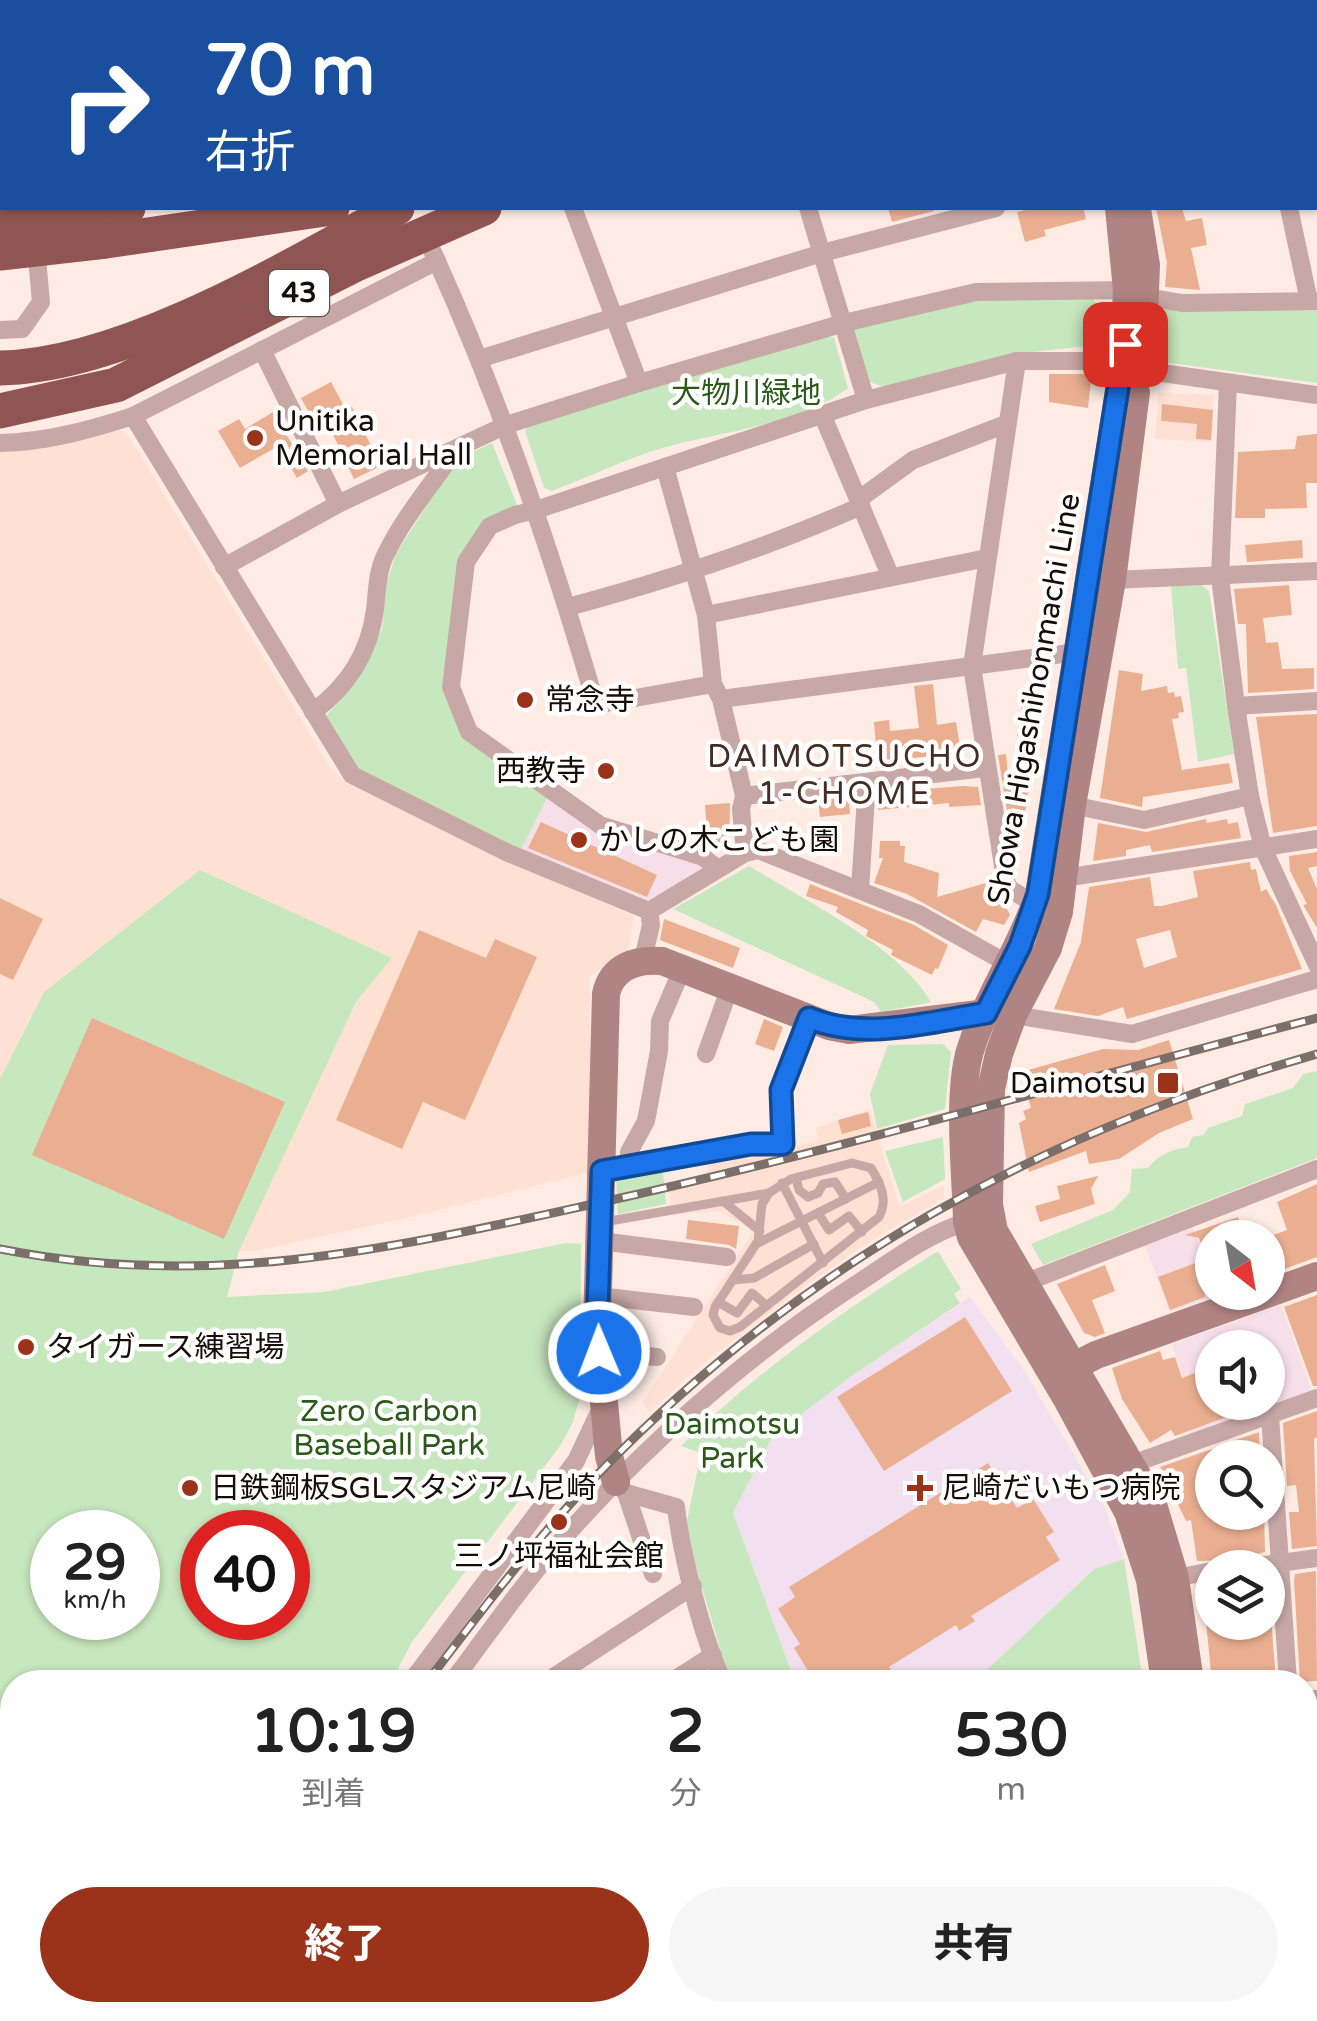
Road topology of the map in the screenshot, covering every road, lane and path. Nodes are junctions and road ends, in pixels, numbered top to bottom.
1 (40, 210) edge
2 (111, 210) edge
3 (318, 210) edge
4 (392, 210) edge
5 (481, 210) edge
6 (574, 210) edge
7 (809, 210) edge
8 (975, 210) edge
9 (1119, 210) edge
10 (1136, 210) edge
11 (1290, 210) edge
12 (0, 223) edge
13 (431, 248) junction
14 (0, 253) edge
15 (822, 253) junction
16 (1137, 293) junction
17 (1313, 301) edge
18 (615, 315) junction
19 (844, 323) junction
20 (0, 330) edge
21 (262, 350) junction
22 (479, 358) junction
23 (1016, 361) junction
24 (0, 368) edge
25 (1132, 368) junction
26 (640, 383) junction
27 (1228, 383) junction
28 (1317, 395) edge
29 (866, 400) junction
30 (0, 410) edge
31 (822, 414) junction
32 (134, 416) junction
33 (1006, 424) junction
34 (506, 425) junction
35 (0, 443) edge
36 (457, 448) junction
37 (665, 467) junction
38 (859, 503) junction
39 (338, 504) junction
40 (536, 510) junction
41 (987, 558) junction
42 (224, 567) junction
43 (693, 570) junction
44 (1317, 570) edge
45 (890, 576) junction
46 (1220, 576) junction
47 (1112, 580) junction
48 (568, 607) junction
49 (706, 615) junction
50 (1089, 651) junction
51 (972, 666) junction
52 (717, 692) junction
53 (1317, 701) edge
54 (1236, 706) junction
55 (313, 712) junction
56 (986, 768) junction
57 (867, 782) junction
58 (744, 796) junction
59 (1250, 796) junction
60 (1072, 805) junction
61 (1317, 839) edge
62 (1263, 848) junction
63 (745, 852) junction
64 (718, 869) junction
65 (1064, 878) junction
66 (860, 889) junction
67 (1035, 905) junction
68 (649, 911) junction
69 (643, 960) junction
70 (1010, 965) junction
71 (1317, 966) edge
72 (683, 967) junction
73 (1317, 979) edge
74 (730, 987) junction
75 (1000, 1014) junction
76 (809, 1018) junction
77 (706, 1054) dead end
78 (616, 1169) junction
79 (1317, 1169) edge
80 (796, 1178) junction
81 (878, 1182) junction
82 (782, 1183) junction
83 (769, 1193) junction
84 (846, 1199) junction
85 (722, 1201) junction
86 (818, 1213) junction
87 (802, 1221) junction
88 (967, 1222) junction
89 (760, 1231) junction
90 (600, 1232) junction
91 (862, 1232) junction
92 (756, 1244) junction
93 (814, 1244) junction
94 (727, 1256) dead end
95 (822, 1263) junction
96 (1317, 1276) edge
97 (733, 1280) junction
98 (1024, 1283) junction
99 (598, 1296) junction
100 (718, 1302) junction
101 (767, 1306) junction
102 (694, 1307) dead end
103 (599, 1352) junction
104 (657, 1357) dead end
105 (1064, 1371) junction
106 (605, 1397) junction
107 (1317, 1398) edge
108 (1285, 1410) edge
109 (1258, 1420) edge
110 (1270, 1420) edge
111 (1132, 1464) junction
112 (621, 1488) junction
113 (1280, 1550) edge
114 (1317, 1558) edge
115 (1285, 1562) edge
116 (654, 1574) dead end
117 (1195, 1575) edge
118 (1175, 1578) junction
119 (694, 1586) junction
120 (1285, 1631) edge
121 (713, 1655) junction
122 (420, 1670) edge
123 (467, 1670) edge
124 (564, 1670) edge
125 (689, 1670) edge
126 (719, 1670) edge
127 (1163, 1670) edge
128 (1188, 1670) edge
129 (1287, 1670) edge

1 - 20 street
2 - 12 highway, bridge
3 - 14 highway, bridge
4 - 24 highway, 43
5 - 13 highway, 43
6 - 18 street
7 - 15 street
8 - 15 street
9 - 16 main road, Showa Higashihonmachi Line
10 - 16 main road, Showa Higashihonmachi Line
11 - 17 street
13 - 21 street
13 - 22 street
13 - 30 highway, 43
15 - 18 street
15 - 19 street
16 - 17 street
16 - 19 street
16 - 25 main road, Showa Higashihonmachi Line
18 - 22 street
18 - 26 street
19 - 26 street
19 - 29 street
21 - 32 street
21 - 39 street
22 - 34 street
23 - 25 street
23 - 29 street
23 - 33 street
25 - 27 street
25 - 47 main road, Showa Higashihonmachi Line
25 - 50 main road, Showa Higashihonmachi Line
26 - 34 street
27 - 28 street
27 - 46 street
29 - 31 street
31 - 37 street
31 - 38 street
32 - 35 street
32 - 42 street
33 - 38 street
33 - 41 street
34 - 36 street
34 - 40 street
36 - 39 street
36 - 55 street
37 - 40 street
37 - 43 street
38 - 43 street
38 - 45 street
39 - 42 street
40 - 48 street
40 - 64 street
41 - 45 street
41 - 51 street
42 - 55 street
43 - 48 street
43 - 49 street
44 - 46 street
45 - 49 street
46 - 47 street
46 - 54 street
47 - 50 main road, Showa Higashihonmachi Line
48 - 52 street
49 - 52 street
50 - 51 street
50 - 60 main road, Showa Higashihonmachi Line
50 - 67 main road, Showa Higashihonmachi Line
51 - 52 street
51 - 56 street
52 - 58 street
53 - 54 street
54 - 59 street
55 - 68 street
56 - 57 street
56 - 67 street
57 - 58 street
57 - 66 street
58 - 63 street
59 - 60 street
59 - 62 street
60 - 65 main road, Showa Higashihonmachi Line
61 - 62 street
62 - 65 street
62 - 71 street
63 - 64 street
63 - 66 street
64 - 68 street
65 - 75 main road, Showa Higashihonmachi Line
66 - 70 street
67 - 70 main road, Showa Higashihonmachi Line
68 - 69 street
69 - 72 main road
69 - 78 main road
70 - 75 main road, Showa Higashihonmachi Line
72 - 74 main road
72 - 78 street
73 - 75 street
74 - 76 main road
74 - 77 street
75 - 76 main road
75 - 88 main road, Showa Higashihonmachi Line
75 - 98 main road, Showa Higashihonmachi Line
76 - 78 street
78 - 90 main road
79 - 98 street
80 - 81 lane
80 - 82 lane
80 - 84 lane
81 - 84 lane
81 - 91 lane
82 - 83 lane
82 - 87 lane
83 - 85 lane
83 - 89 lane
84 - 86 lane
85 - 89 lane
85 - 90 lane
86 - 87 lane
86 - 91 lane
87 - 92 lane
87 - 93 lane
88 - 105 main road, Showa Higashihonmachi Line
88 - 112 street
89 - 92 lane
90 - 94 street
90 - 99 main road
91 - 95 lane
92 - 97 lane
93 - 95 lane
93 - 97 lane
95 - 101 lane
96 - 105 main road
97 - 100 lane
98 - 105 main road, Showa Higashihonmachi Line
99 - 102 street
99 - 103 main road
100 - 101 lane
100 - 101 lane
103 - 104 street
103 - 106 main road
105 - 111 main road, Showa Higashihonmachi Line
105 - 127 main road, Showa Higashihonmachi Line
106 - 112 main road
106 - 122 street
107 - 108 street
109 - 111 street
110 - 113 street
111 - 118 main road, Showa Higashihonmachi Line
112 - 116 street
112 - 119 street
112 - 123 street
114 - 115 street
117 - 118 street
118 - 128 main road, Showa Higashihonmachi Line
119 - 121 street
119 - 124 street
120 - 129 street
121 - 125 street
121 - 126 street

